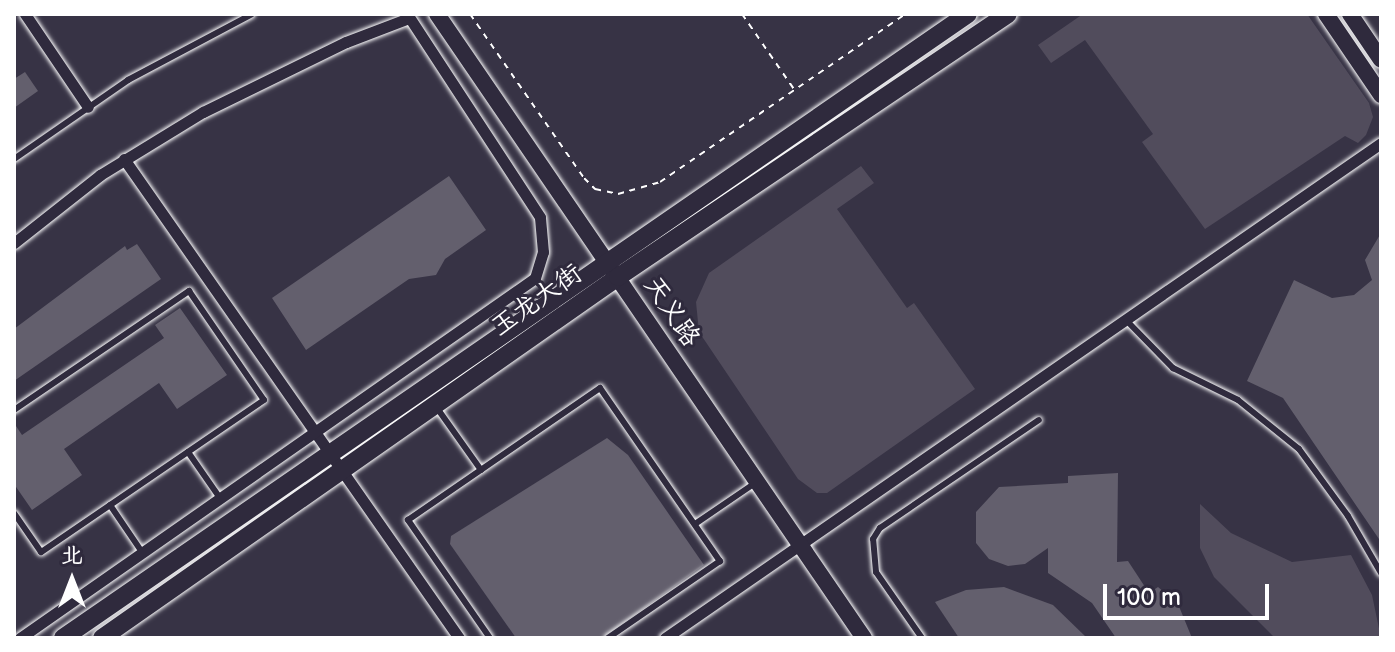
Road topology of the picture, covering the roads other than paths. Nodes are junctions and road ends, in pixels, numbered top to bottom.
1 (25, 14) edge
2 (252, 14) edge
3 (437, 14) edge
4 (968, 14) edge
5 (1008, 14) edge
6 (1326, 14) edge
7 (1350, 14) edge
8 (408, 16) edge
9 (1381, 60) edge
10 (1381, 95) edge
11 (88, 107) junction
12 (1381, 143) edge
13 (14, 159) edge
14 (124, 159) junction
15 (14, 243) edge
16 (606, 260) junction
17 (618, 277) junction
18 (1125, 319) junction
19 (435, 404) junction
20 (14, 410) edge
21 (1039, 420) dead end
22 (317, 433) junction
23 (188, 452) junction
24 (336, 461) junction
25 (481, 470) junction
26 (757, 482) junction
27 (221, 499) junction
28 (110, 505) junction
29 (14, 513) edge
30 (695, 524) junction
31 (799, 544) junction
32 (143, 553) junction
33 (1381, 573) edge
34 (20, 638) edge
35 (63, 638) edge
36 (102, 638) edge
37 (459, 638) edge
38 (490, 638) edge
39 (608, 638) edge
40 (665, 638) edge
41 (864, 638) edge
42 (922, 638) edge

1 - 11 street
2 - 11 lane
3 - 16 main road, 天义路
4 - 16 main road, 玉龙大街
5 - 17 main road, 玉龙大街
6 - 10 main road
7 - 9 main road
8 - 14 street
8 - 22 street
11 - 13 lane
12 - 18 street
14 - 15 street
14 - 22 street
16 - 17 main road, 天义路
16 - 24 main road, 玉龙大街
17 - 19 main road, 玉龙大街
17 - 26 main road, 天义路
18 - 31 street
18 - 33 lane
19 - 24 main road, 玉龙大街
19 - 25 lane
20 - 23 lane
21 - 42 lane
22 - 24 street
22 - 27 street
23 - 27 lane
23 - 28 lane
24 - 35 main road, 玉龙大街
24 - 36 main road, 玉龙大街
24 - 37 street
25 - 30 lane
25 - 38 lane
26 - 30 lane
26 - 31 main road, 天义路
27 - 32 street
28 - 29 lane
28 - 32 lane
30 - 39 lane
31 - 40 street
31 - 41 main road, 天义路
32 - 34 street

